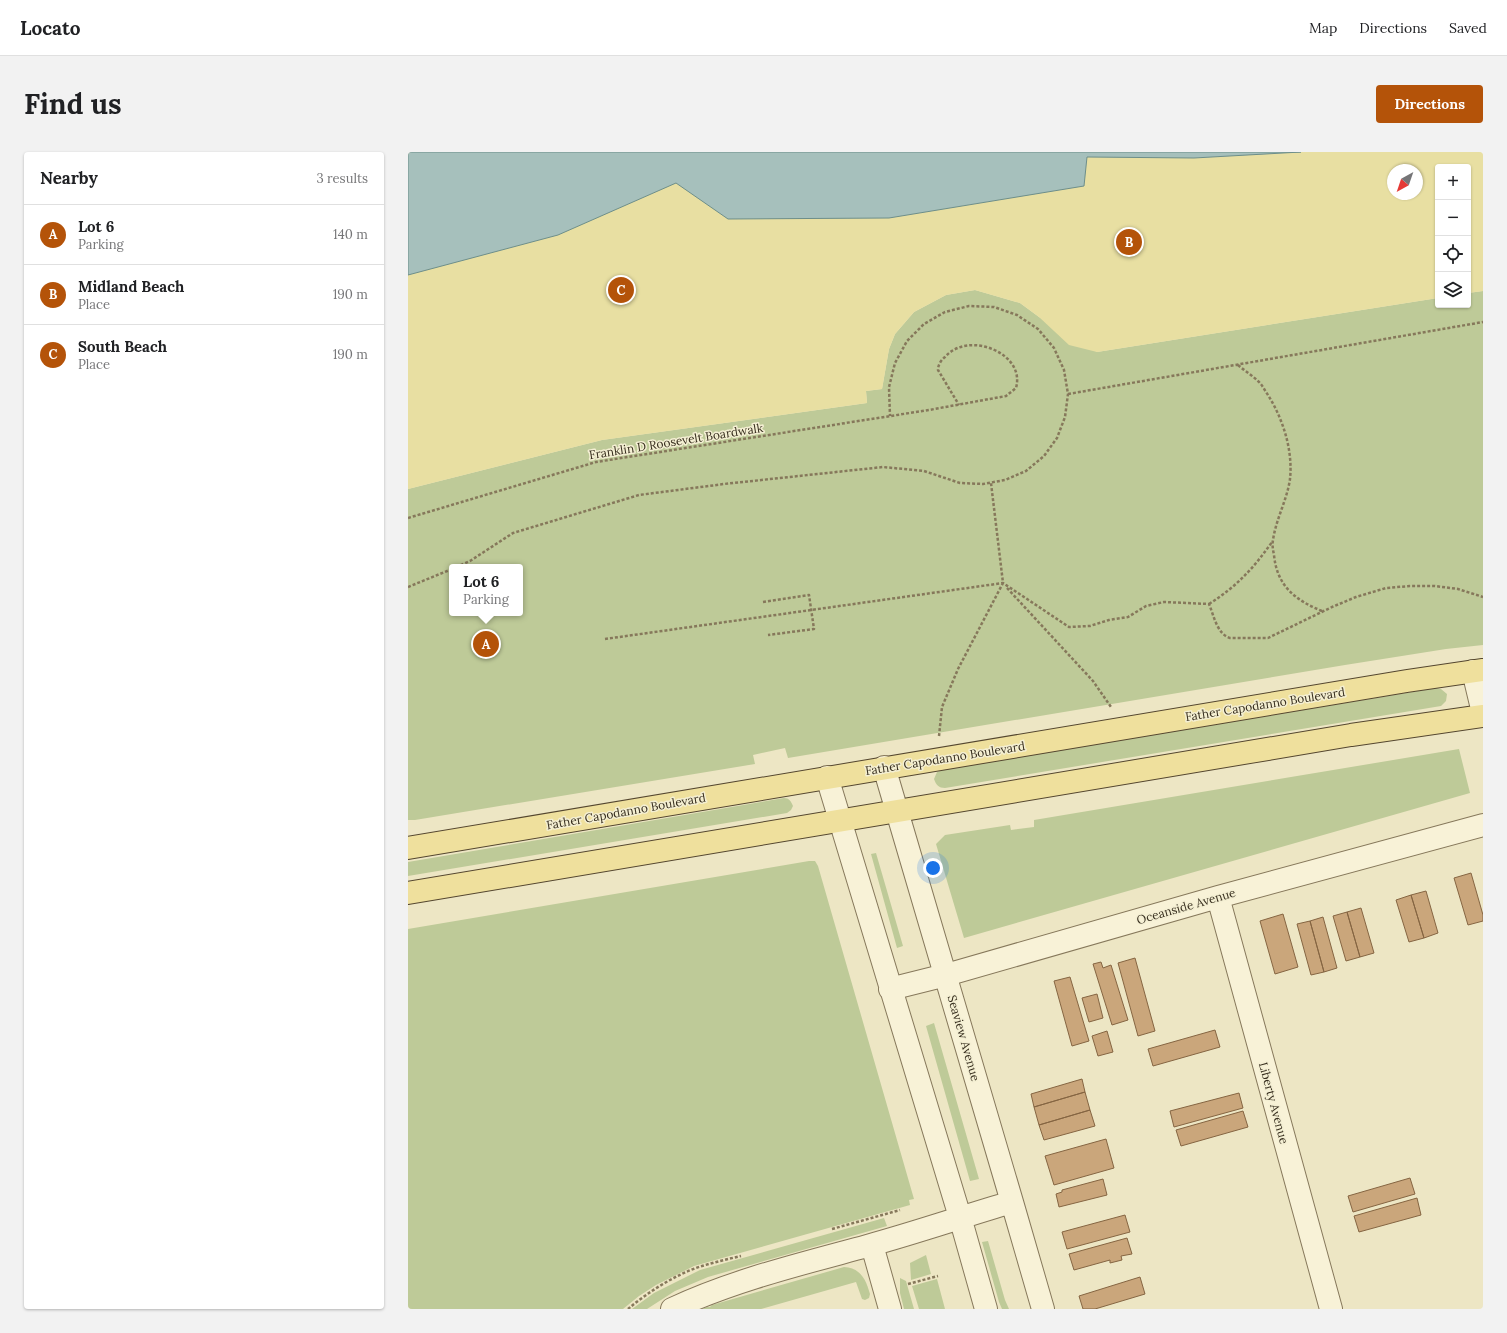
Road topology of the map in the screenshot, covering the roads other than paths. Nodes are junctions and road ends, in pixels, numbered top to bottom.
1 (1478, 671) edge
2 (1483, 713) edge
3 (1483, 716) edge
4 (884, 767) junction
5 (827, 777) junction
6 (897, 810) junction
7 (839, 820) junction
8 (1483, 825) edge
9 (408, 848) edge
10 (408, 893) edge
11 (1218, 897) junction
12 (946, 975) junction
13 (890, 989) junction
14 (1012, 1202) junction
15 (960, 1217) junction
16 (872, 1245) junction
17 (672, 1309) edge
18 (890, 1309) edge
19 (986, 1309) edge
20 (1043, 1309) edge
21 (1331, 1309) edge

1 - 2 street
1 - 4 main road, Father Capodanno Boulevard
3 - 6 main road
4 - 5 main road, Father Capodanno Boulevard
4 - 6 street, Seaview Avenue
5 - 7 street
5 - 9 main road, Father Capodanno Boulevard
6 - 7 main road
6 - 12 street, Seaview Avenue
7 - 10 main road
7 - 13 street
8 - 11 street, Oceanside Avenue
11 - 12 street, Oceanside Avenue
11 - 21 street, Liberty Avenue
12 - 13 street, Oceanside Avenue
12 - 14 street, Seaview Avenue
13 - 15 street
14 - 15 street
14 - 20 street, Seaview Avenue
15 - 16 street
15 - 19 street
16 - 17 street
16 - 18 street

